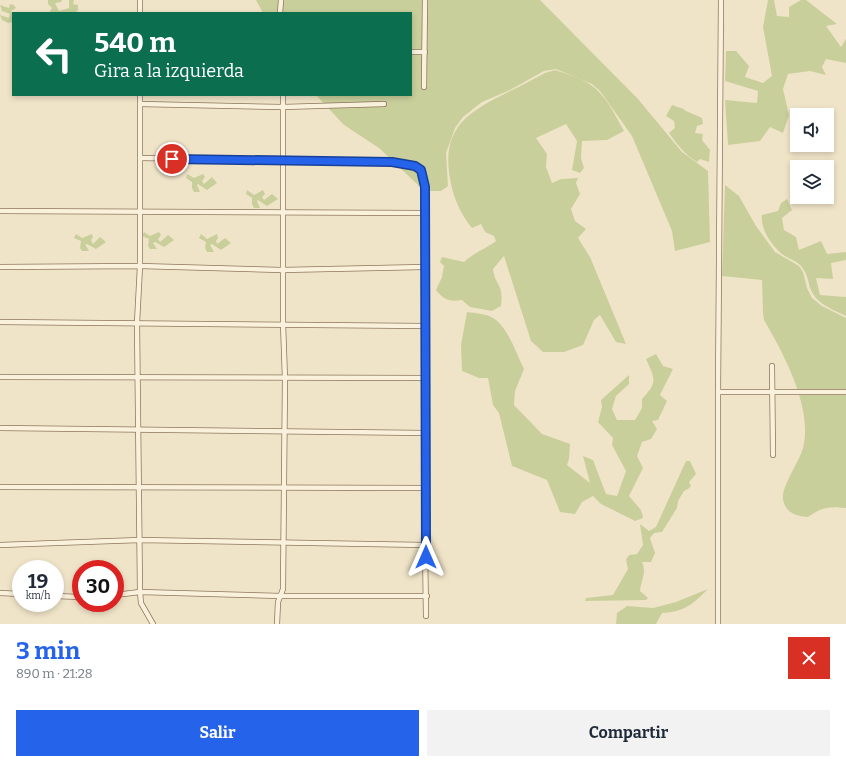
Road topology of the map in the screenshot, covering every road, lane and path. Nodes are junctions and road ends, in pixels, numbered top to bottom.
1 (140, 0) edge
2 (281, 0) edge
3 (425, 0) edge
4 (721, 0) edge
5 (140, 12) edge
6 (280, 12) edge
7 (412, 52) edge
8 (425, 52) junction
9 (424, 87) dead end
10 (140, 96) edge
11 (283, 96) edge
12 (140, 104) junction
13 (384, 104) dead end
14 (283, 107) junction
15 (140, 158) junction
16 (283, 159) junction
17 (0, 211) edge
18 (140, 211) junction
19 (282, 212) junction
20 (424, 213) junction
21 (140, 266) junction
22 (0, 267) edge
23 (424, 267) junction
24 (282, 270) junction
25 (0, 322) edge
26 (137, 323) junction
27 (283, 323) junction
28 (426, 326) junction
29 (772, 366) dead end
30 (0, 377) edge
31 (137, 378) junction
32 (425, 378) junction
33 (285, 379) junction
34 (718, 392) junction
35 (773, 392) junction
36 (846, 392) edge
37 (0, 428) edge
38 (138, 430) junction
39 (283, 431) junction
40 (426, 433) junction
41 (773, 455) dead end
42 (138, 486) junction
43 (0, 487) edge
44 (284, 488) junction
45 (426, 488) junction
46 (140, 540) junction
47 (282, 543) junction
48 (0, 545) edge
49 (426, 545) junction
50 (140, 592) junction
51 (0, 593) edge
52 (124, 593) edge
53 (12, 594) edge
54 (281, 596) junction
55 (426, 596) junction
56 (426, 616) dead end
57 (153, 624) edge
58 (277, 624) edge
59 (718, 624) edge

1 - 5 street
2 - 6 street
3 - 8 street
4 - 34 street
7 - 8 street
8 - 9 street
10 - 12 street
11 - 14 street
12 - 14 street
12 - 15 street
13 - 14 street
14 - 16 street
15 - 16 street
15 - 18 street
16 - 19 street
16 - 20 street
17 - 18 street
18 - 19 street
18 - 21 street
19 - 20 street
19 - 24 street
20 - 23 street
21 - 22 street
21 - 24 street
21 - 26 street
23 - 24 street
23 - 28 street
24 - 27 street
25 - 26 street
26 - 27 street
26 - 31 street
27 - 28 street
27 - 33 street
28 - 32 street
29 - 35 street
30 - 31 street
31 - 33 street
31 - 38 street
32 - 33 street
32 - 40 street
33 - 39 street
34 - 35 street
34 - 59 street
35 - 36 street
35 - 41 street
37 - 38 street
38 - 39 street
38 - 42 street
39 - 40 street
39 - 44 street
40 - 45 street
42 - 43 street
42 - 44 street
42 - 46 street
44 - 45 street
44 - 47 street
45 - 49 street
46 - 47 street
46 - 48 street
46 - 50 street
47 - 49 street
47 - 54 street
49 - 55 street
50 - 52 street
50 - 54 street
50 - 57 street
51 - 53 street
54 - 55 street
54 - 58 street
55 - 56 street

